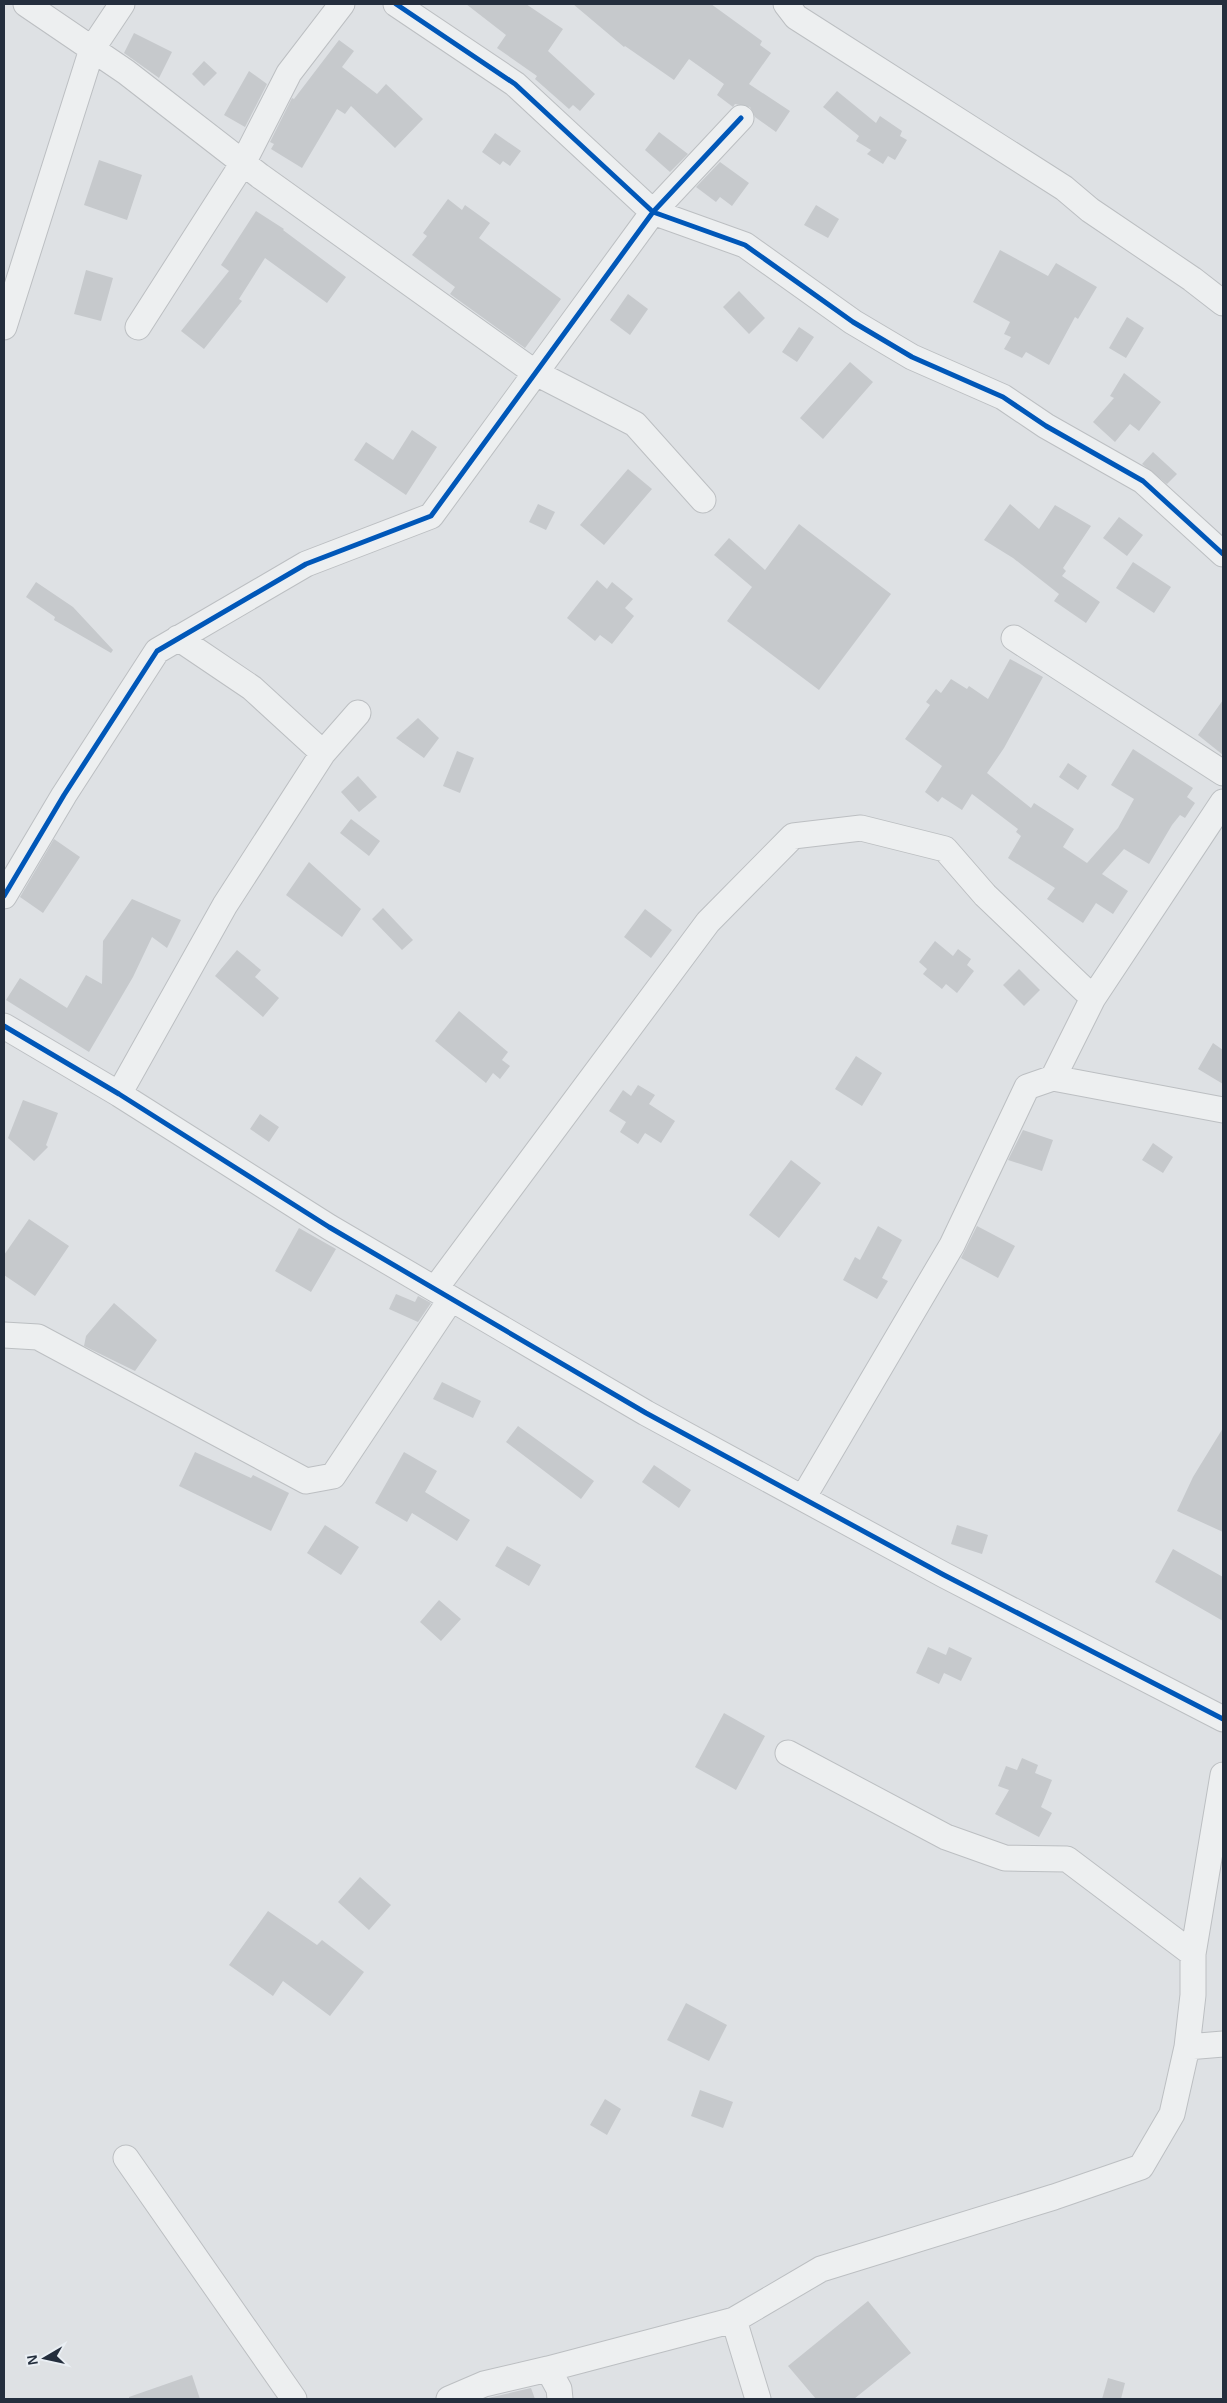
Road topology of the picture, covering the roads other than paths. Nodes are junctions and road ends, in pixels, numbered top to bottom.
1 (26, 4) edge
2 (122, 4) edge
3 (342, 4) edge
4 (396, 4) edge
5 (797, 8) edge
6 (92, 49) junction
7 (741, 118) dead end
8 (243, 163) junction
9 (654, 212) junction
10 (1223, 303) edge
11 (4, 326) edge
12 (138, 327) dead end
13 (534, 372) junction
14 (702, 500) dead end
15 (1223, 554) edge
16 (178, 638) junction
17 (1014, 638) dead end
18 (358, 713) dead end
19 (323, 752) junction
20 (1223, 772) edge
21 (1223, 802) edge
22 (4, 896) edge
23 (1093, 998) junction
24 (4, 1026) edge
25 (1054, 1078) junction
26 (119, 1094) junction
27 (1223, 1110) edge
28 (443, 1294) junction
29 (4, 1335) edge
30 (803, 1498) junction
31 (1223, 1719) edge
32 (788, 1753) dead end
33 (1223, 1775) edge
34 (1193, 1954) junction
35 (1223, 2044) edge
36 (1187, 2047) junction
37 (126, 2158) dead end
38 (734, 2320) junction
39 (548, 2370) junction
40 (294, 2399) edge
41 (449, 2399) edge
42 (560, 2399) edge
43 (758, 2399) edge

1 - 6 street
2 - 6 street
3 - 8 street
4 - 9 street
5 - 10 street
6 - 8 street
6 - 11 street
7 - 9 street
8 - 12 street
8 - 13 street
9 - 13 street
9 - 15 street
13 - 14 street
13 - 16 street
16 - 19 street
16 - 22 street
17 - 20 street
18 - 19 street
19 - 26 street
21 - 23 street
23 - 25 street
23 - 28 street
24 - 26 street
25 - 27 street
25 - 30 street
26 - 28 street
28 - 29 street
28 - 30 street
30 - 31 street
32 - 34 street
33 - 34 street
34 - 36 street
35 - 36 street
36 - 38 street
37 - 40 street
38 - 39 street
38 - 43 street
39 - 41 street
39 - 42 street

